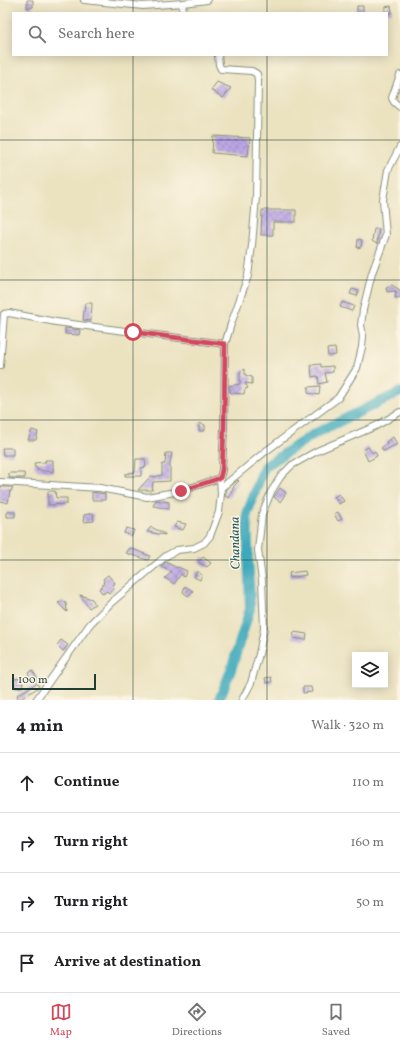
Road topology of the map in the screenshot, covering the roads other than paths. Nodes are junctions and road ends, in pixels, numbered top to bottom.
1 (84, 0) edge
2 (207, 0) edge
3 (183, 3) junction
4 (182, 12) edge
5 (218, 56) edge
6 (400, 76) edge
7 (400, 107) edge
8 (400, 147) edge
9 (225, 344) junction
10 (0, 366) edge
11 (400, 412) edge
12 (220, 478) junction
13 (0, 482) edge
14 (221, 488) junction
15 (36, 700) edge
16 (242, 700) edge

1 - 3 street
2 - 3 street
3 - 4 street
5 - 9 street
6 - 7 street
8 - 14 street
9 - 10 street
9 - 12 street
11 - 16 street
12 - 13 street
12 - 14 street
14 - 15 street

